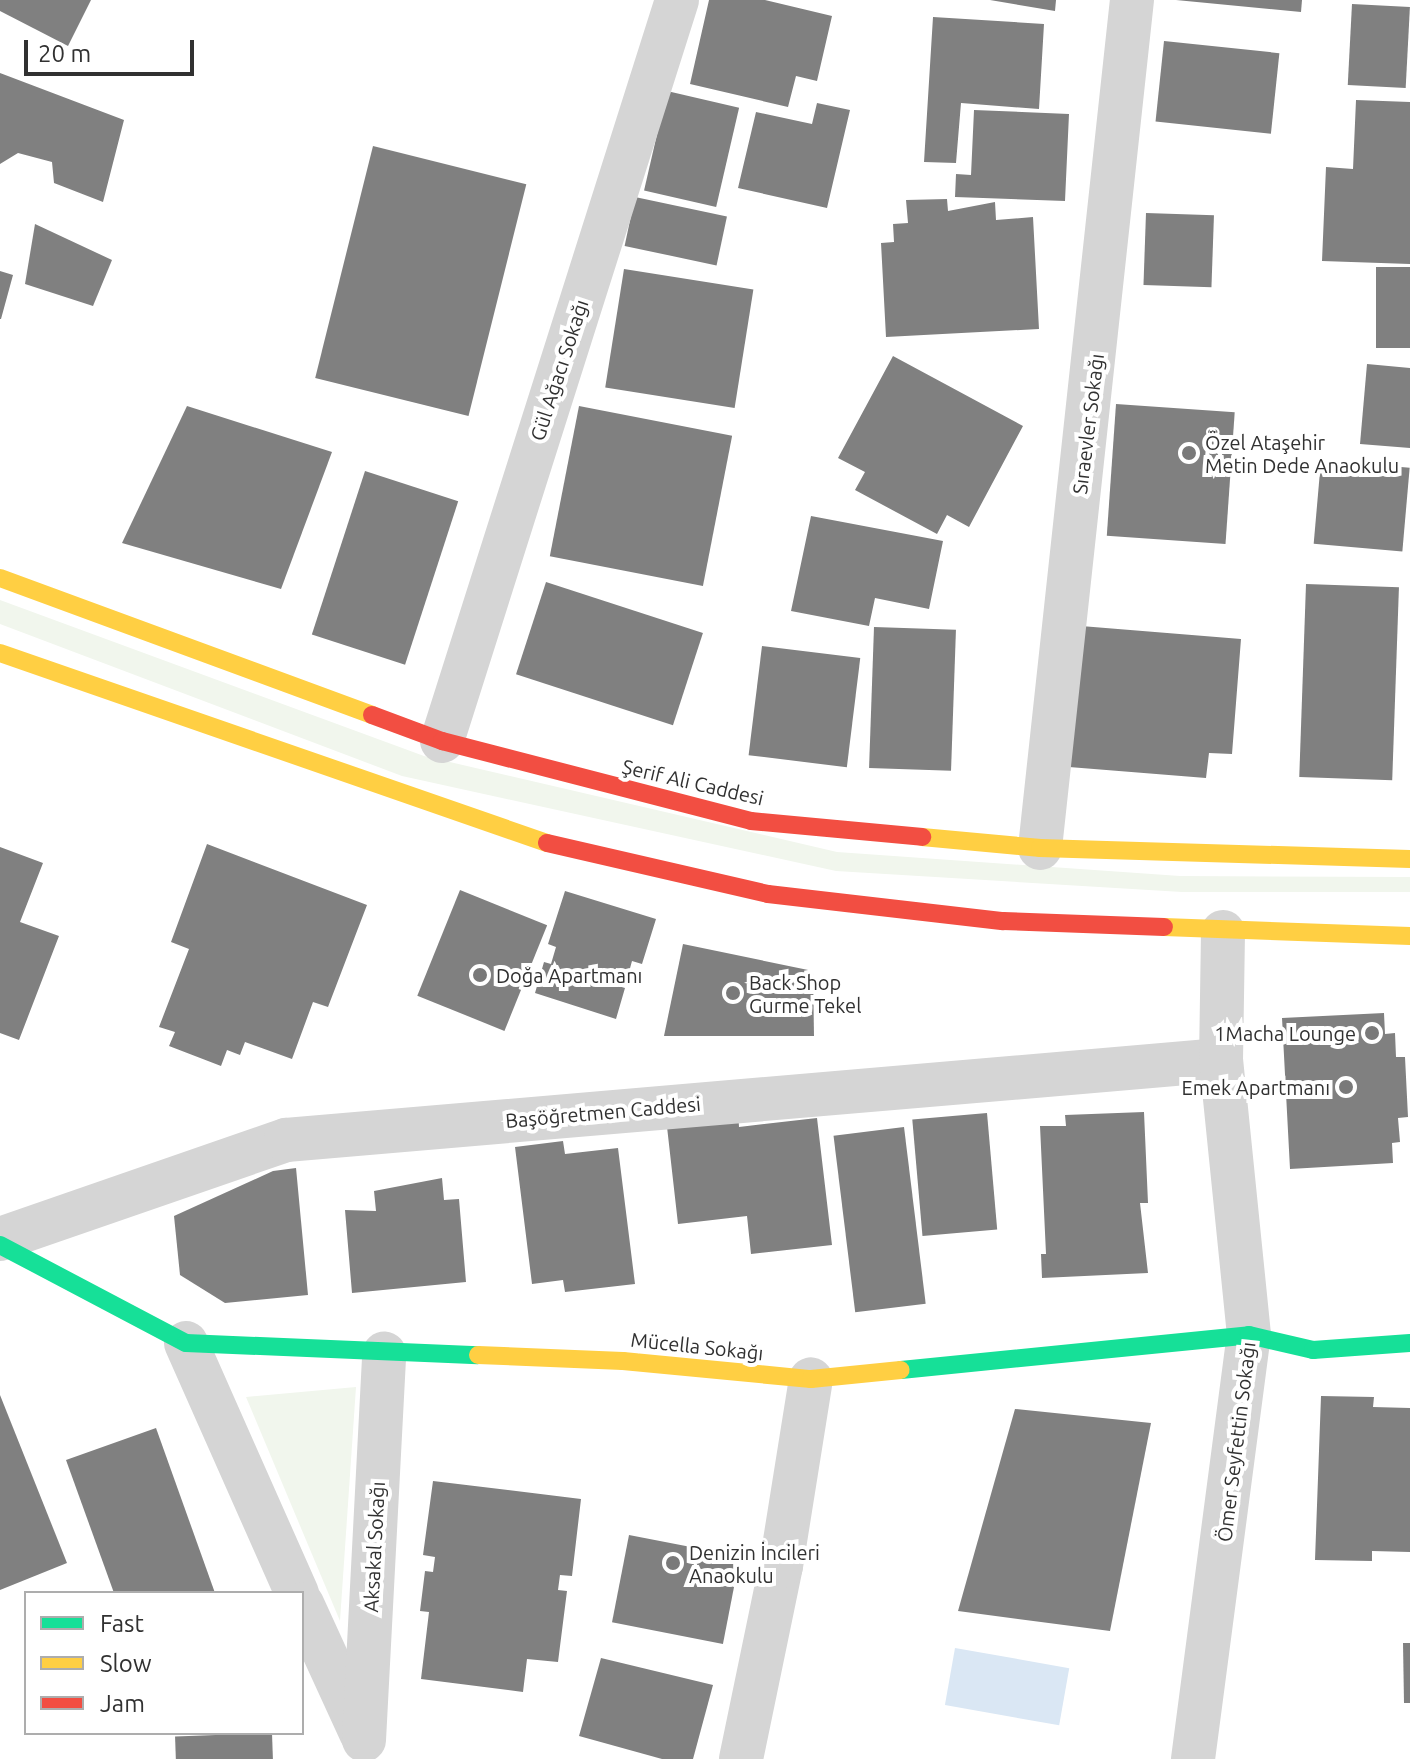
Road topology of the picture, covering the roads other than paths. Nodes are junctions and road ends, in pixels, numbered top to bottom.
1 (677, 0) edge
2 (1132, 0) edge
3 (0, 578) edge
4 (0, 653) edge
5 (442, 741) junction
6 (1040, 848) junction
7 (1410, 859) edge
8 (1223, 932) junction
9 (1410, 936) edge
10 (1221, 1060) junction
11 (0, 1239) edge
12 (0, 1245) edge
13 (1249, 1335) junction
14 (186, 1343) junction
15 (1410, 1343) edge
16 (384, 1354) junction
17 (811, 1379) junction
18 (296, 1591) edge
19 (304, 1609) edge
20 (363, 1750) edge
21 (741, 1759) edge
22 (1193, 1759) edge

1 - 5 street, Gül Ağacı Sokağı
2 - 6 street, Sıraevler Sokağı
3 - 5 street, Şerif Ali Caddesi
4 - 8 street
5 - 6 street, Şerif Ali Caddesi
6 - 7 street, Şerif Ali Caddesi
8 - 9 street
8 - 10 street, Ömer Seyfettin Sokağı
10 - 11 street, Başöğretmen Caddesi
10 - 13 street, Ömer Seyfettin Sokağı
12 - 14 street, Mücella Sokağı
13 - 15 street, Mücella Sokağı
13 - 17 street, Mücella Sokağı
13 - 22 street, Ömer Seyfettin Sokağı
14 - 16 street, Mücella Sokağı
14 - 18 street
16 - 17 street, Mücella Sokağı
16 - 20 street, Aksakal Sokağı
17 - 21 street
19 - 20 street, Aksakal Sokağı

